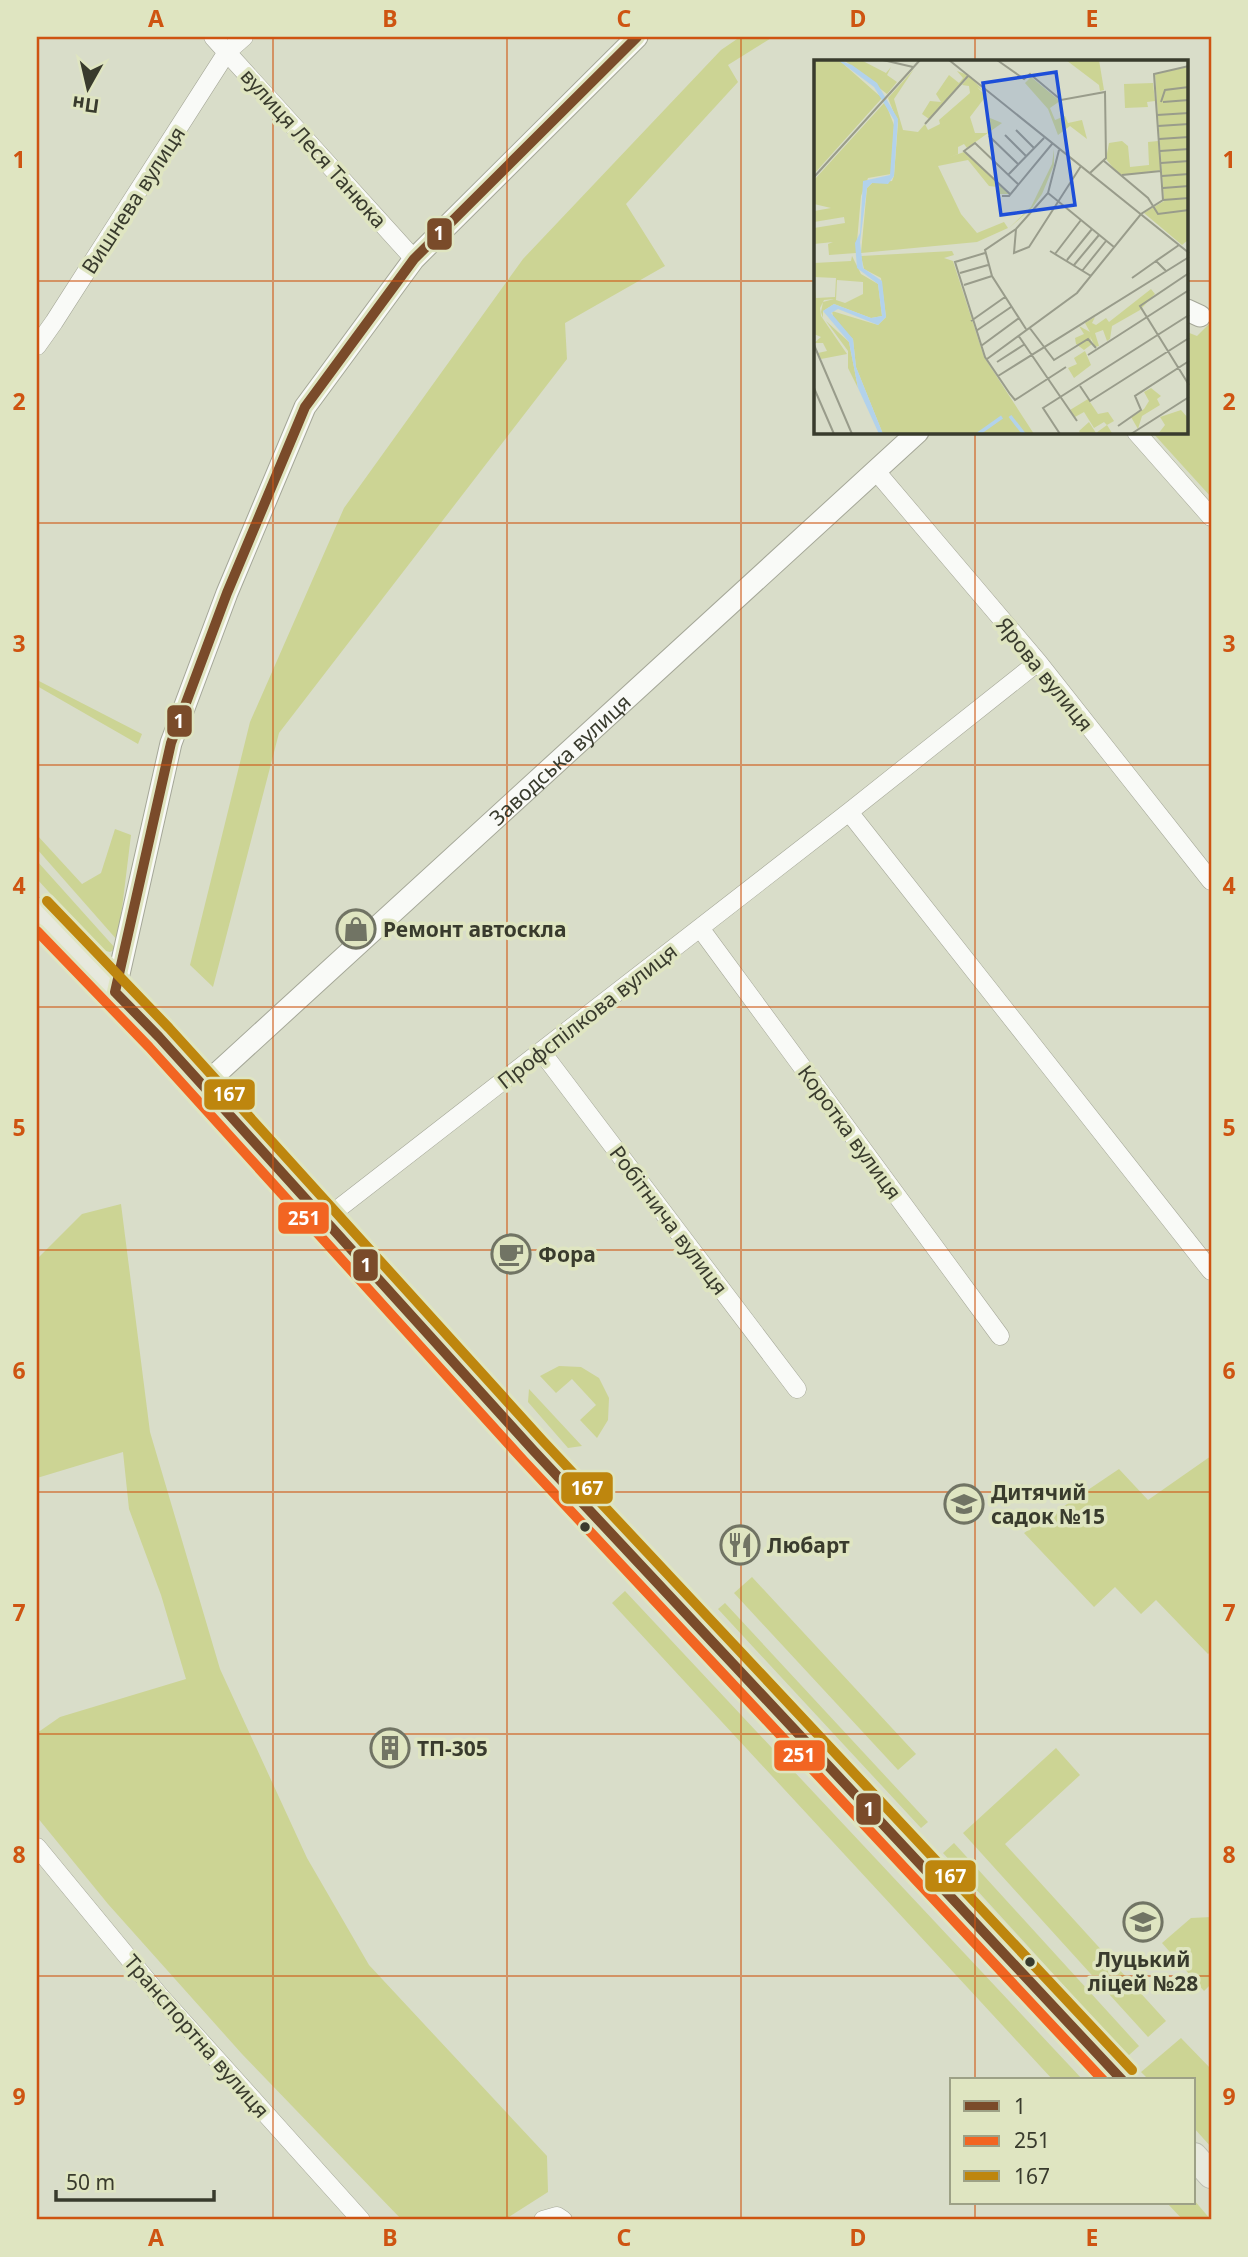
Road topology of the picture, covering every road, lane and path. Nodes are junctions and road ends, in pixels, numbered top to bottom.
1 (213, 37) edge
2 (244, 37) edge
3 (637, 37) edge
4 (228, 52) junction
5 (414, 260) junction
6 (37, 346) edge
7 (916, 434) edge
8 (1138, 434) edge
9 (875, 470) junction
10 (1211, 517) edge
11 (1038, 662) junction
12 (849, 812) junction
13 (1211, 881) edge
14 (37, 911) edge
15 (700, 928) junction
16 (115, 992) junction
17 (541, 1051) junction
18 (202, 1087) junction
19 (325, 1219) junction
20 (1211, 1271) edge
21 (1000, 1336) dead end
22 (797, 1389) dead end
23 (37, 1847) edge
24 (1120, 2078) edge
25 (1196, 2158) edge
26 (1211, 2175) edge
27 (361, 2220) edge
28 (543, 2220) edge
29 (563, 2220) edge

1 - 4 street, вулиця Леся Танюка
2 - 4 street, Вишнева вулиця
3 - 5 street
4 - 5 street, вулиця Леся Танюка
4 - 6 street, Вишнева вулиця
5 - 16 street
7 - 9 street, Заводська вулиця
8 - 10 street
9 - 11 street, Ярова вулиця
9 - 18 street, Заводська вулиця
11 - 12 street, Профспілкова вулиця
11 - 13 street, Ярова вулиця
12 - 15 street, Профспілкова вулиця
12 - 20 street
14 - 16 main road
15 - 17 street, Профспілкова вулиця
15 - 21 street, Коротка вулиця
16 - 18 main road
17 - 19 street, Профспілкова вулиця
17 - 22 street, Робітнича вулиця
18 - 19 main road
19 - 24 main road
23 - 27 street, Транспортна вулиця
25 - 26 main road
28 - 29 street

